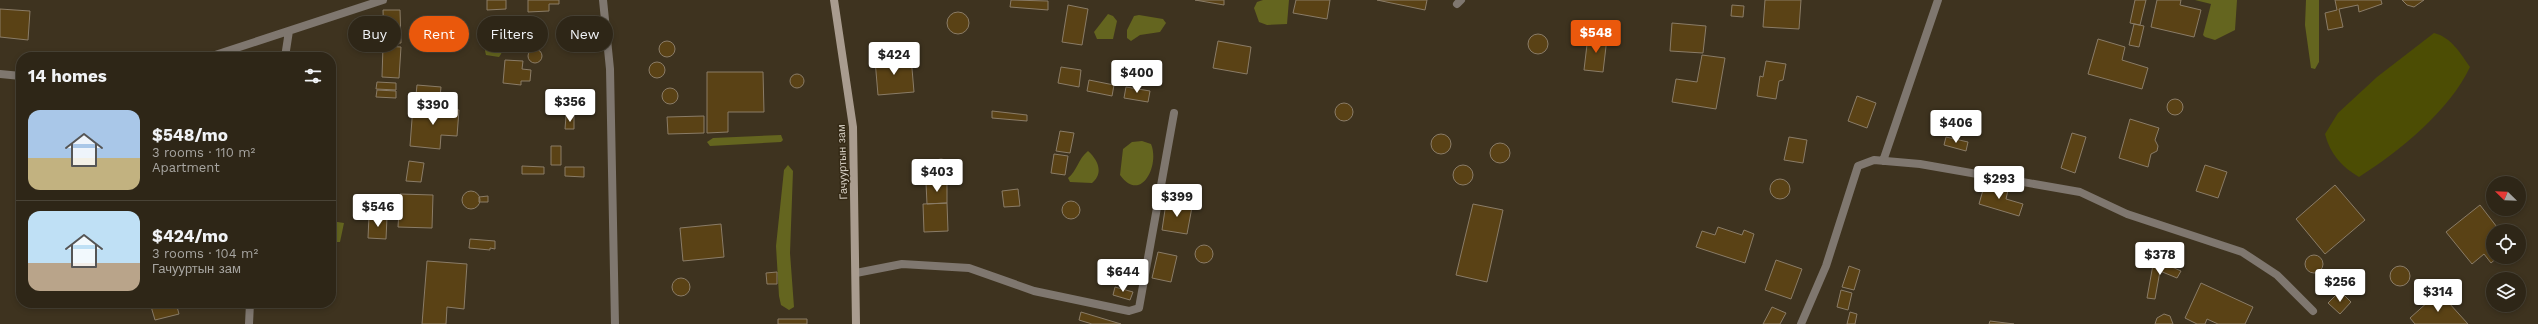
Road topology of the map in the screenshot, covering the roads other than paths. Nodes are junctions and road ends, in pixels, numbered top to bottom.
1 (383, 0) edge
2 (603, 0) edge
3 (834, 0) edge
4 (1938, 0) edge
5 (289, 31) junction
6 (224, 52) edge
7 (286, 52) edge
8 (1, 75) edge
9 (16, 76) edge
10 (1174, 113) dead end
11 (1883, 161) junction
12 (856, 273) junction
13 (250, 308) edge
14 (2313, 311) dead end
15 (249, 324) edge
16 (616, 324) edge
17 (856, 324) edge
18 (1802, 324) edge

1 - 5 street
2 - 16 street
3 - 12 main road, Гачууртын зам
4 - 11 street
5 - 6 street
5 - 7 street
8 - 9 street
10 - 12 street
11 - 14 street
11 - 18 street
12 - 17 main road, Гачууртын зам
13 - 15 street

